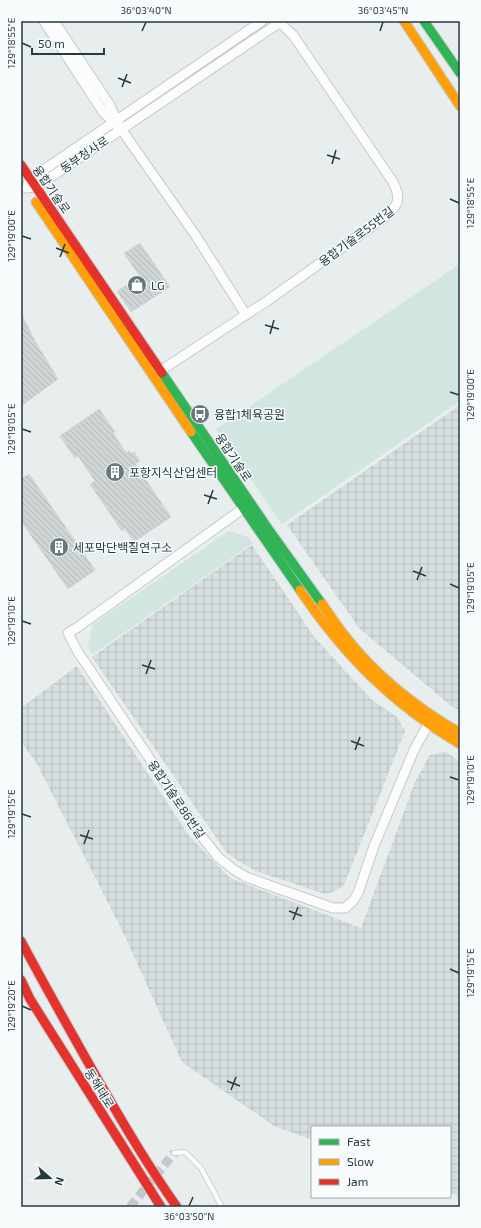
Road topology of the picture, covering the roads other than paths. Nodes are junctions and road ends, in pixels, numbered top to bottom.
1 (44, 21) edge
2 (54, 21) edge
3 (262, 21) edge
4 (280, 21) edge
5 (404, 21) edge
6 (424, 21) edge
7 (460, 73) edge
8 (460, 106) edge
9 (115, 121) junction
10 (121, 129) junction
11 (21, 166) edge
12 (28, 183) edge
13 (246, 314) junction
14 (161, 370) junction
15 (152, 376) junction
16 (247, 505) junction
17 (430, 720) junction
18 (460, 733) edge
19 (460, 744) edge
20 (21, 941) edge
21 (21, 980) edge
22 (127, 1153) junction
23 (174, 1153) dead end
24 (147, 1164) junction
25 (157, 1207) edge
26 (161, 1207) edge
27 (177, 1207) edge
28 (188, 1207) edge
29 (222, 1207) edge

1 - 9 street
2 - 9 street
3 - 9 street, 동부청사로
4 - 10 street, 동부청사로
4 - 13 street, 융합기술로55번길
5 - 8 street
6 - 7 street
9 - 10 street
9 - 12 street, 동부청사로
10 - 12 street, 동부청사로
10 - 13 street
11 - 12 street, 융합기술로
12 - 14 street, 융합기술로
12 - 15 street, 융합기술로
13 - 14 street, 융합기술로55번길
14 - 15 street, 융합기술로55번길
14 - 16 street, 융합기술로
15 - 16 street, 융합기술로
16 - 17 street, 융합기술로
16 - 17 street, 융합기술로86번길
17 - 18 street, 융합기술로
17 - 19 street, 융합기술로
20 - 24 street
21 - 22 street, 동해대로
22 - 25 street
22 - 26 street, 동해대로
23 - 29 lane
24 - 27 street
24 - 28 street

